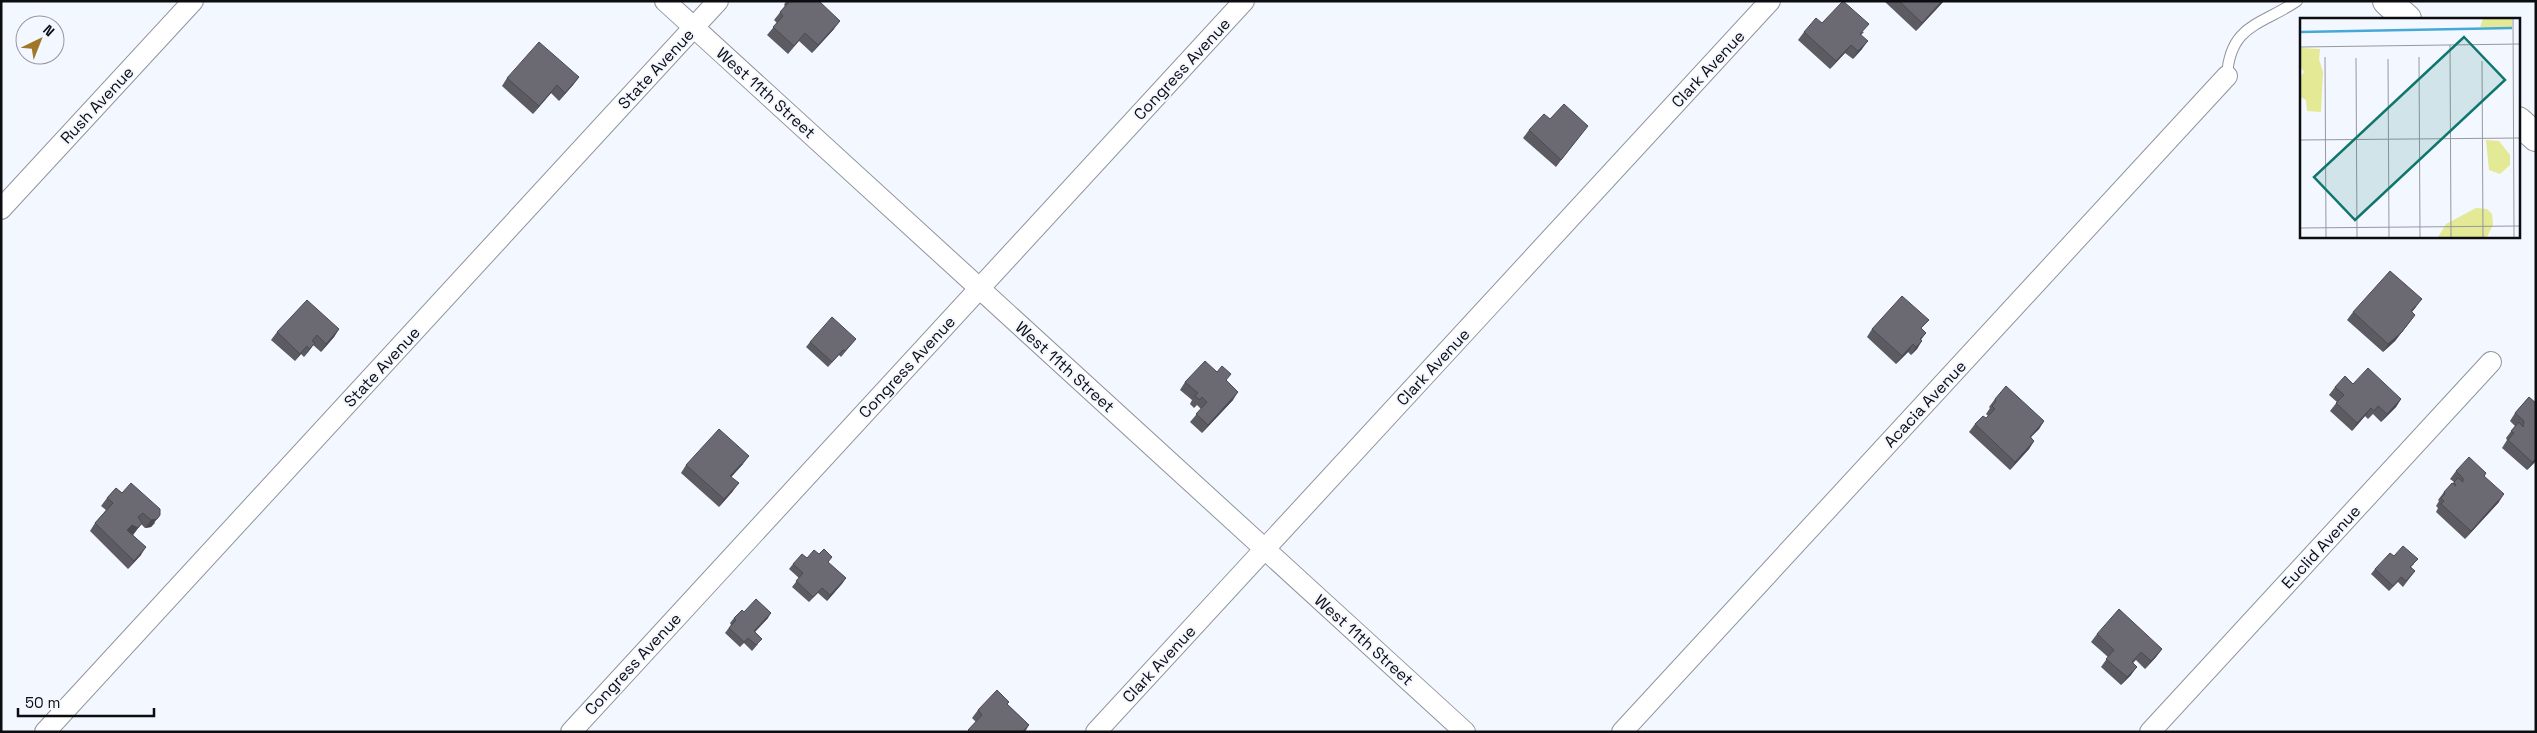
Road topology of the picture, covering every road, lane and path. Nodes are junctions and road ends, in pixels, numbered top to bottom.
1 (193, 1) edge
2 (665, 1) edge
3 (718, 1) edge
4 (1244, 1) edge
5 (1770, 1) edge
6 (2297, 1) edge
7 (2388, 1) edge
8 (2405, 18) edge
9 (694, 28) junction
10 (2227, 76) joint
11 (2520, 123) edge
12 (2536, 137) edge
13 (1, 209) edge
14 (980, 288) junction
15 (2491, 362) dead end
16 (1265, 549) junction
17 (45, 732) edge
18 (571, 732) edge
19 (1096, 732) edge
20 (1465, 732) edge
21 (1622, 732) edge
22 (2150, 732) edge

1 - 13 street, Rush Avenue
2 - 9 street, West 11th Street
3 - 9 street, State Avenue
4 - 14 street, Congress Avenue
5 - 16 street, Clark Avenue
6 - 10 lane
7 - 8 street
9 - 14 street, West 11th Street
9 - 17 street, State Avenue
10 - 21 street, Acacia Avenue
11 - 12 street
14 - 16 street, West 11th Street
14 - 18 street, Congress Avenue
15 - 22 street, Euclid Avenue
16 - 19 street, Clark Avenue
16 - 20 street, West 11th Street

